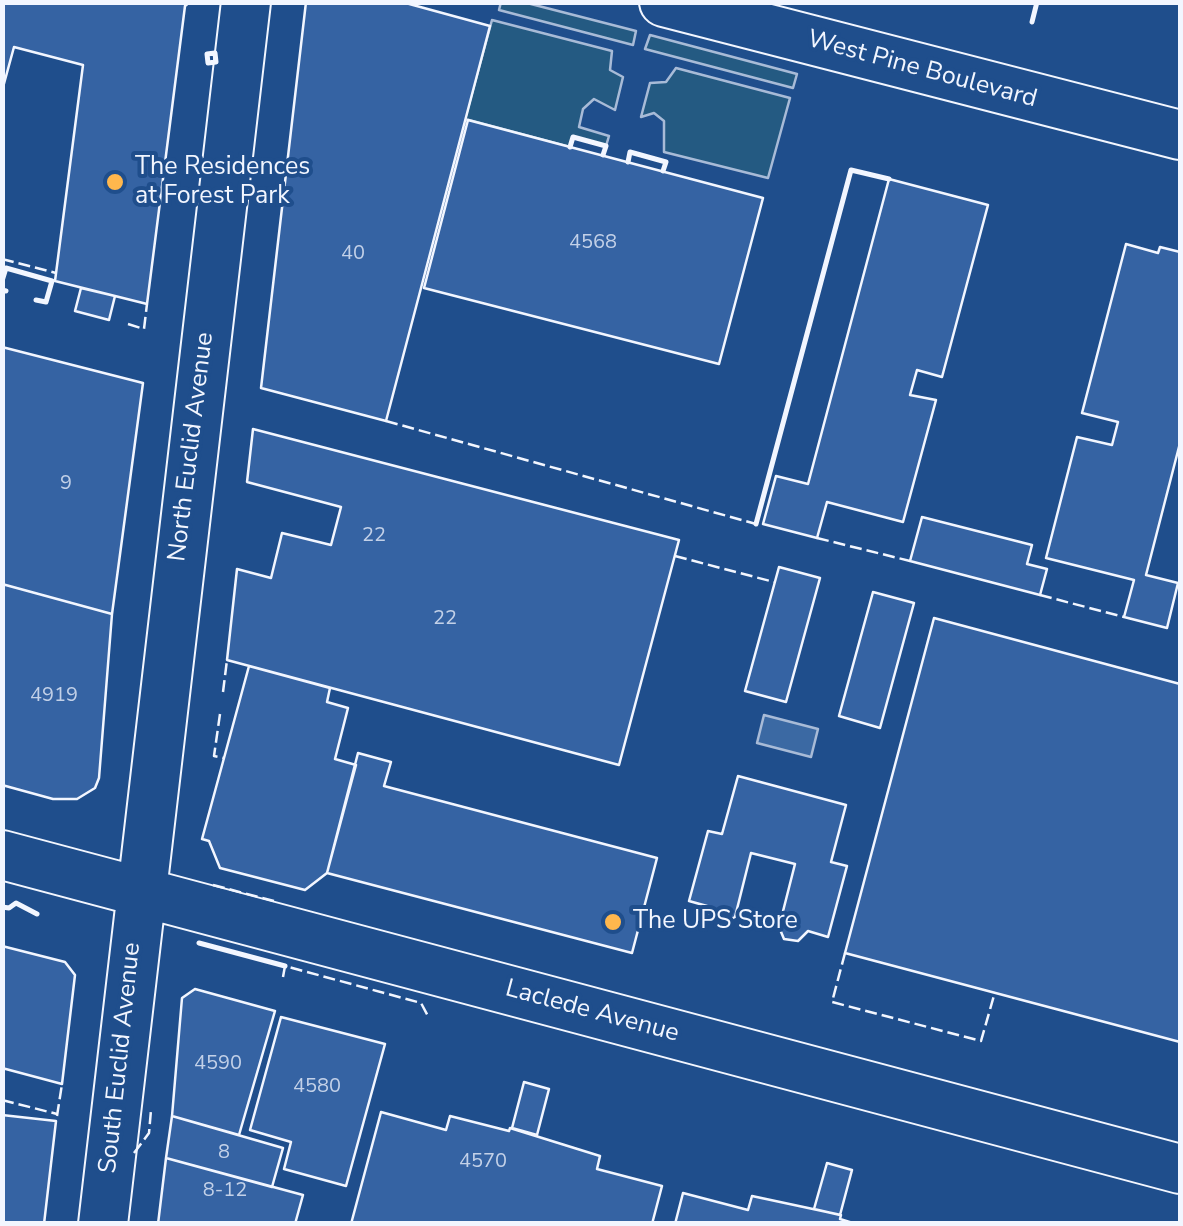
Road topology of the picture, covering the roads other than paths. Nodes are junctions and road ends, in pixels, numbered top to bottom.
1 (246, 2) edge
2 (664, 2) edge
3 (1180, 135) edge
4 (2, 855) edge
5 (139, 892) junction
6 (1180, 1169) edge
7 (103, 1224) edge

1 - 5 street, North Euclid Avenue
2 - 3 street, West Pine Boulevard
4 - 5 street, Laclede Avenue
5 - 6 street, Laclede Avenue
5 - 7 street, South Euclid Avenue

